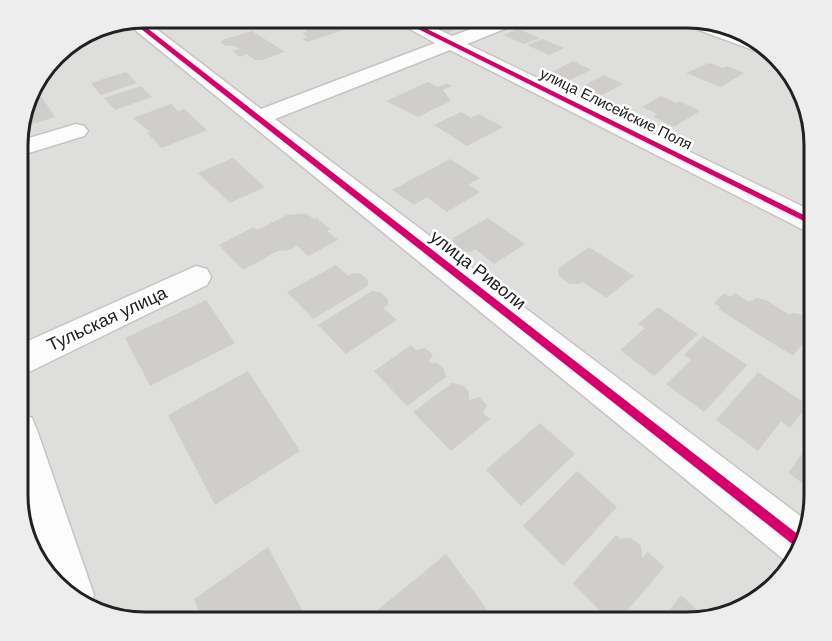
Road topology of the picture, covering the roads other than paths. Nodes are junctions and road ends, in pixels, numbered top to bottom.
1 (144, 29) edge
2 (422, 29) edge
3 (489, 29) edge
4 (452, 44) junction
5 (257, 118) junction
6 (76, 130) dead end
7 (28, 146) edge
8 (804, 218) edge
9 (196, 277) dead end
10 (29, 356) edge
11 (29, 464) edge
12 (795, 540) edge
13 (67, 582) edge

1 - 5 street, улица Риволи
2 - 4 street, улица Елисейские Поля
3 - 4 street
4 - 5 street
4 - 8 street, улица Елисейские Поля
5 - 12 street, улица Риволи
6 - 7 street
9 - 10 street, Тульская улица
11 - 13 street

